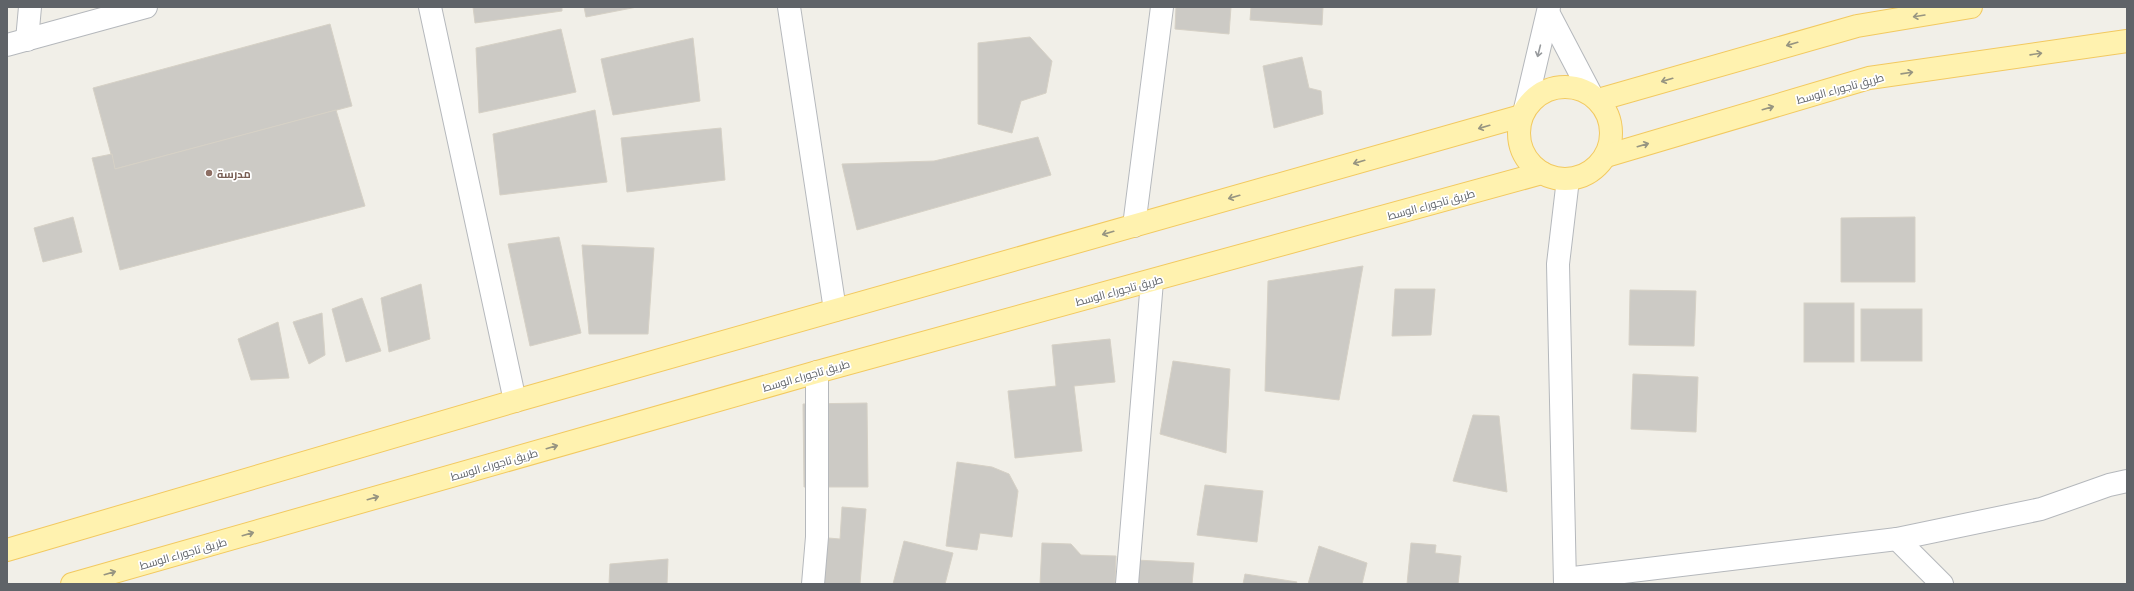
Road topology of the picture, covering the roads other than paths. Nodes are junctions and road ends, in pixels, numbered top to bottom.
1 (30, 7) edge
2 (146, 7) edge
3 (430, 7) edge
4 (790, 7) edge
5 (1162, 7) edge
6 (1971, 7) edge
7 (1549, 10) edge
8 (2127, 40) edge
9 (17, 42) edge
10 (1594, 97) junction
11 (1523, 112) junction
12 (1606, 156) junction
13 (1542, 173) junction
14 (1568, 179) junction
15 (1134, 226) junction
16 (1152, 281) junction
17 (836, 310) junction
18 (817, 372) junction
19 (515, 401) junction
20 (2127, 481) edge
21 (1897, 539) junction
22 (7, 550) edge
23 (1565, 582) edge
24 (72, 584) edge
25 (813, 584) edge
26 (1127, 584) edge
27 (1942, 584) edge

1 - 9 street
2 - 9 street
3 - 19 street
4 - 17 street
5 - 15 street
6 -> 10 main road
7 - 10 street
7 -> 11 street
12 -> 8 main road, طريق تاجوراء الوسط
10 - 11 main road
10 - 12 main road
11 - 13 main road
11 -> 15 main road
12 - 14 main road
13 - 14 main road
13 - 16 main road, طريق تاجوراء الوسط
14 - 23 street
15 -> 17 main road
16 - 18 main road, طريق تاجوراء الوسط
16 - 26 street
17 - 19 main road
24 -> 18 main road, طريق تاجوراء الوسط
18 - 25 street
19 - 22 main road
20 - 21 street
21 - 23 street
21 - 27 street

